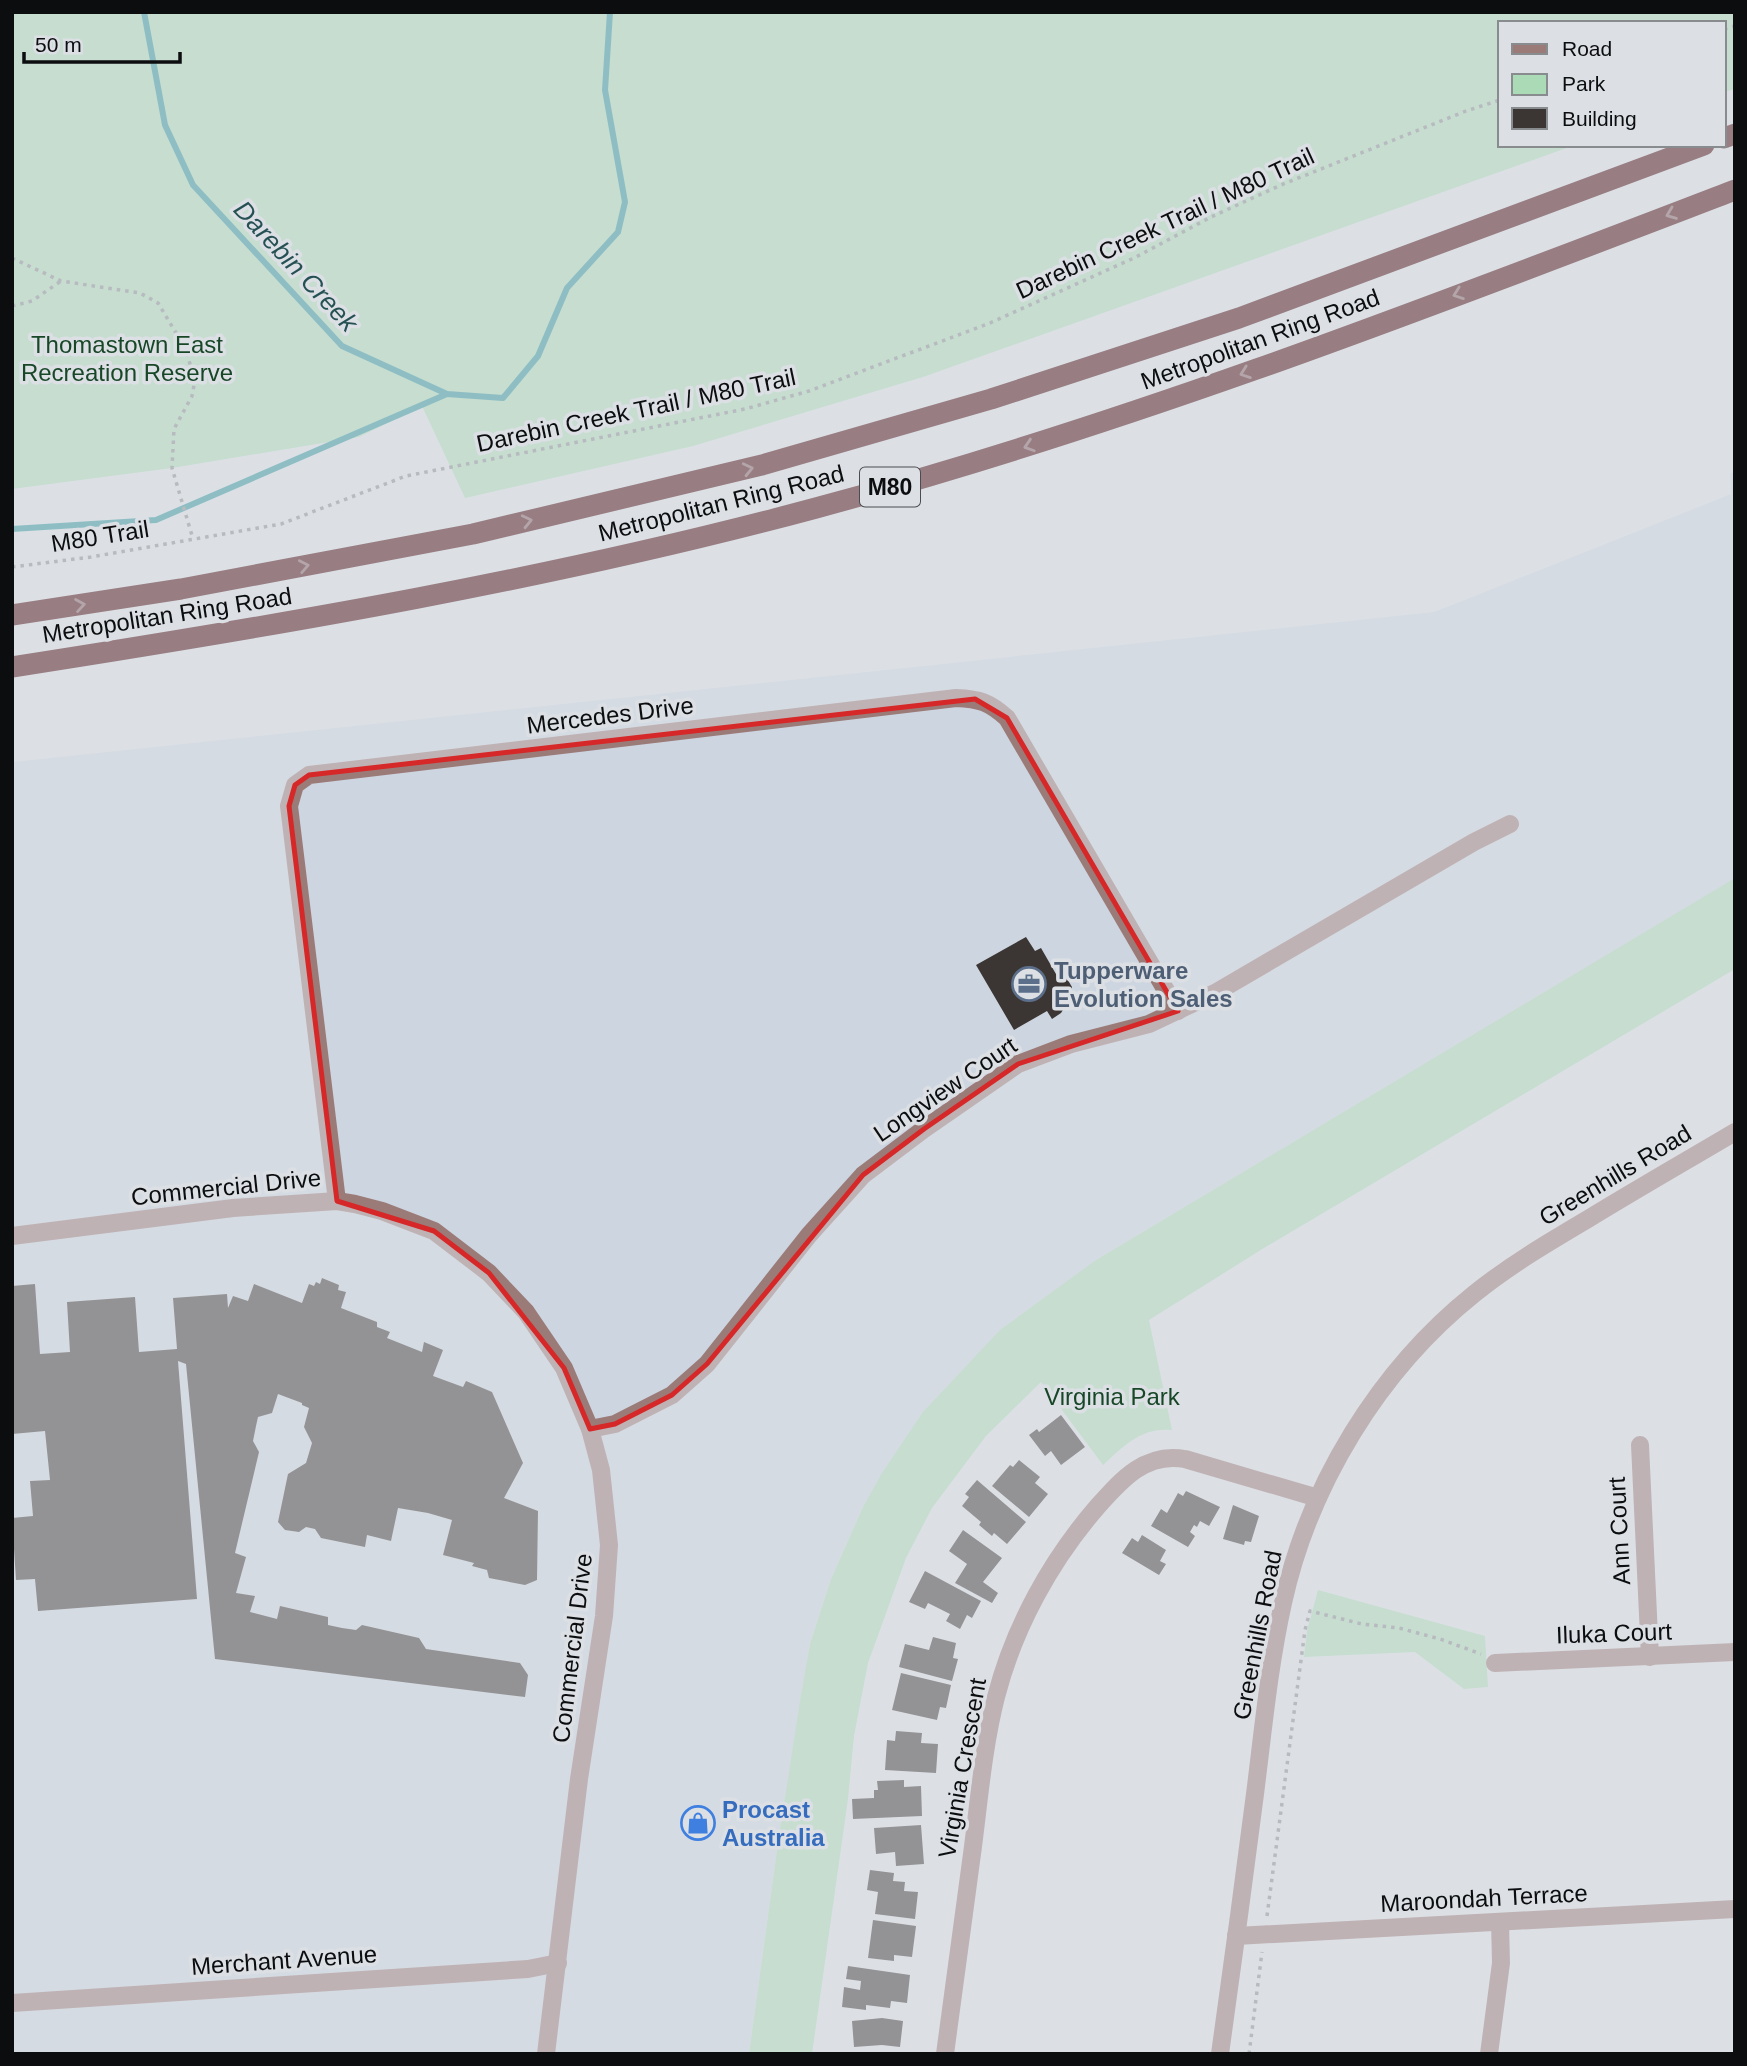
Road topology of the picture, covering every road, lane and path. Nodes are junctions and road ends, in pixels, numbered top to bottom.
1 (1498, 101) edge
2 (1699, 147) edge
3 (1735, 190) edge
4 (12, 258) edge
5 (61, 281) junction
6 (12, 306) edge
7 (193, 539) junction
8 (12, 567) edge
9 (12, 615) edge
10 (12, 667) edge
11 (1510, 824) dead end
12 (1178, 1011) junction
13 (1735, 1132) edge
14 (337, 1201) junction
15 (12, 1236) edge
16 (590, 1429) junction
17 (1640, 1445) dead end
18 (1318, 1498) junction
19 (1735, 1652) edge
20 (1650, 1657) junction
21 (1495, 1662) joint
22 (1735, 1909) edge
23 (1500, 1922) junction
24 (1264, 1935) junction
25 (1236, 1936) junction
26 (558, 1964) junction
27 (12, 2003) edge
28 (546, 2054) edge
29 (945, 2054) edge
30 (1220, 2054) edge
31 (1249, 2054) edge
32 (1489, 2054) edge

1 - 7 path, Darebin Creek Trail / M80 Trail
9 -> 2 highway, Metropolitan Ring Road / M80
3 -> 10 highway, Metropolitan Ring Road / M80
4 - 5 path
5 - 6 path
5 - 7 path
7 - 8 path, M80 Trail
11 - 12 street, Longview Court
12 - 14 street, Mercedes Drive
12 - 16 street, Longview Court
13 - 18 street, Greenhills Road
14 - 15 street, Commercial Drive
14 - 16 street, Commercial Drive
16 - 26 street, Commercial Drive
17 - 20 street, Ann Court
18 - 25 street, Greenhills Road
18 - 29 street, Virginia Crescent
19 - 20 street, Iluka Court
20 - 21 street, Iluka Court
21 - 24 path
22 - 23 street, Maroondah Terrace
23 - 24 street, Maroondah Terrace
23 - 32 street
24 - 25 street, Maroondah Terrace
24 - 31 path
25 - 30 street, Greenhills Road
26 - 27 street, Merchant Avenue
26 - 28 street, Commercial Drive

